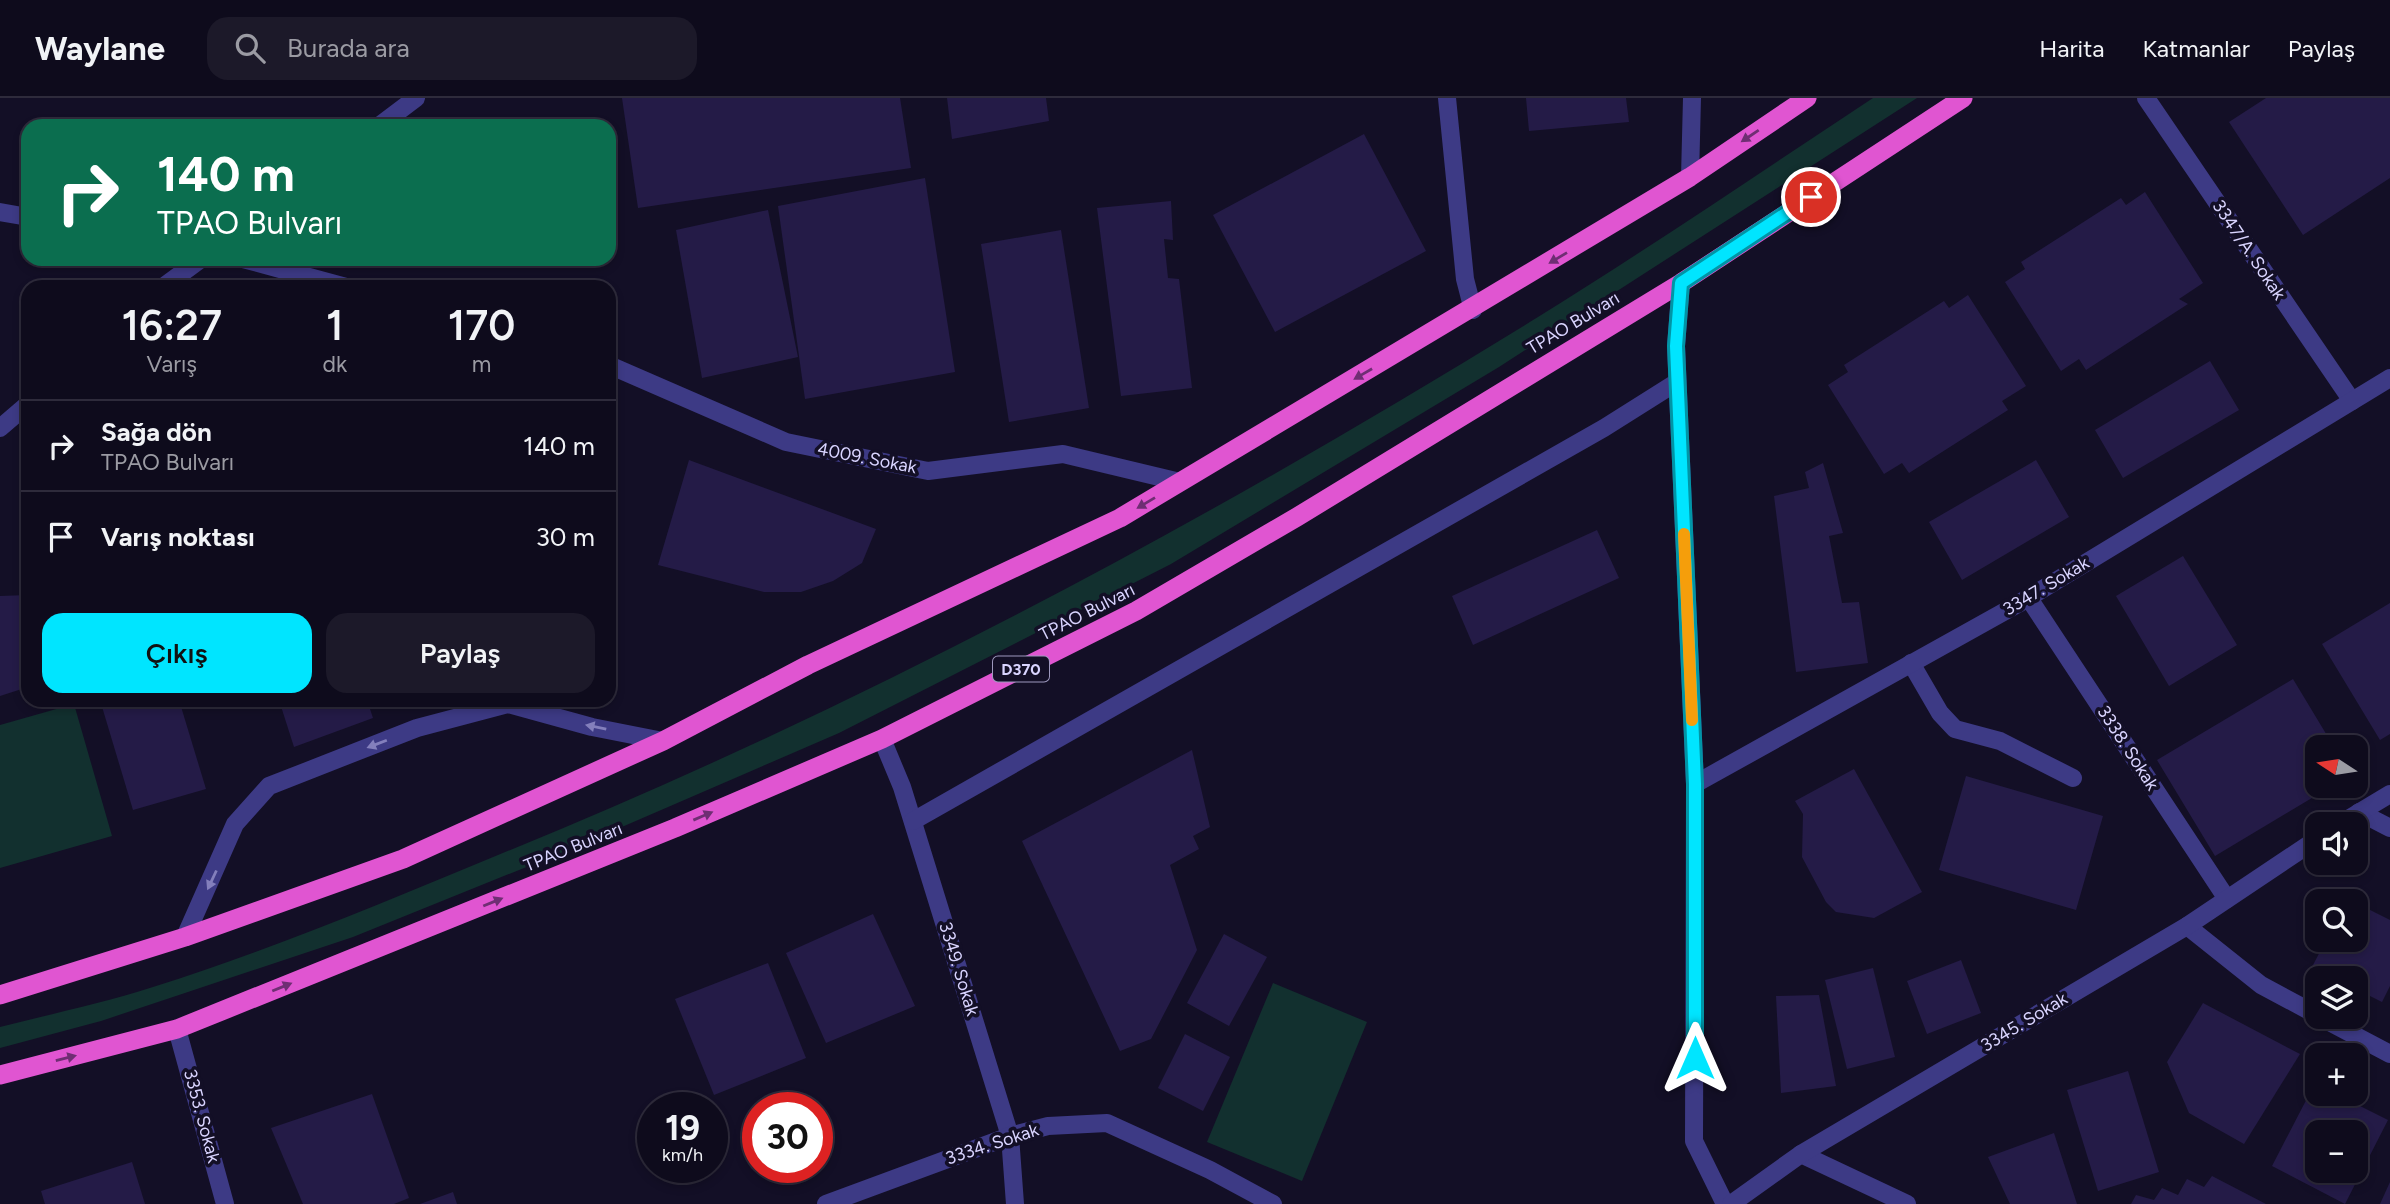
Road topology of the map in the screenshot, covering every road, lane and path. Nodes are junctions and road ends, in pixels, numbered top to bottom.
1 (416, 98) edge
2 (1447, 98) edge
3 (1692, 98) edge
4 (1807, 98) edge
5 (1963, 98) edge
6 (2146, 98) edge
7 (388, 119) edge
8 (1690, 177) junction
9 (0, 212) edge
10 (21, 216) edge
11 (192, 266) edge
12 (269, 266) edge
13 (172, 280) edge
14 (320, 280) edge
15 (1681, 283) junction
16 (1473, 310) junction
17 (616, 368) edge
18 (2390, 378) edge
19 (1677, 382) junction
20 (2352, 401) junction
21 (21, 410) edge
22 (0, 428) edge
23 (1180, 482) junction
24 (2028, 597) junction
25 (1911, 663) junction
26 (500, 707) edge
27 (516, 707) edge
28 (883, 738) junction
29 (663, 741) junction
30 (2073, 778) dead end
31 (1695, 784) junction
32 (2390, 794) edge
33 (2359, 812) edge
34 (2368, 817) edge
35 (913, 821) junction
36 (2390, 828) edge
37 (2305, 847) edge
38 (2227, 899) junction
39 (2186, 926) junction
40 (185, 937) junction
41 (0, 995) edge
42 (2305, 1009) edge
43 (177, 1029) junction
44 (2343, 1029) edge
45 (2390, 1054) edge
46 (0, 1075) edge
47 (1010, 1136) junction
48 (1801, 1154) junction
49 (225, 1204) edge
50 (826, 1204) edge
51 (1015, 1204) edge
52 (1273, 1204) edge
53 (1725, 1204) edge
54 (1731, 1204) edge
55 (1907, 1204) edge

1 - 7 street
2 - 16 street
3 - 8 street
4 -> 8 highway
5 - 15 highway, TPAO Bulvarı / D370
6 - 20 street, 3347/A. Sokak
8 -> 16 highway
9 - 10 street
11 - 13 street
12 - 14 street
15 - 19 street
15 - 28 highway, TPAO Bulvarı / D370
16 -> 23 highway
17 - 23 street, 4009. Sokak
18 - 20 street, 3347. Sokak
19 - 31 street
19 - 35 street
20 - 24 street, 3347. Sokak
21 - 22 street
23 -> 29 highway
24 - 25 street, 3347. Sokak
24 - 38 street, 3338. Sokak
25 - 30 street
25 - 31 street, 3347. Sokak
26 -> 40 street
29 -> 27 street
28 - 35 street, 3349. Sokak
43 -> 28 highway, TPAO Bulvarı / D370
29 - 40 highway
31 - 53 street
32 - 33 street
34 - 36 street
35 - 47 street, 3349. Sokak
37 - 38 street, 3345. Sokak
38 - 39 street, 3345. Sokak
39 - 42 street
39 - 48 street, 3345. Sokak
40 - 41 highway
46 -> 43 highway, TPAO Bulvarı / D370
43 - 49 street, 3353. Sokak
44 - 45 street
47 - 50 street, 3334. Sokak
47 - 51 street, 3349. Sokak
47 - 52 street, 3334. Sokak
48 - 54 street, 3345. Sokak
48 - 55 street

